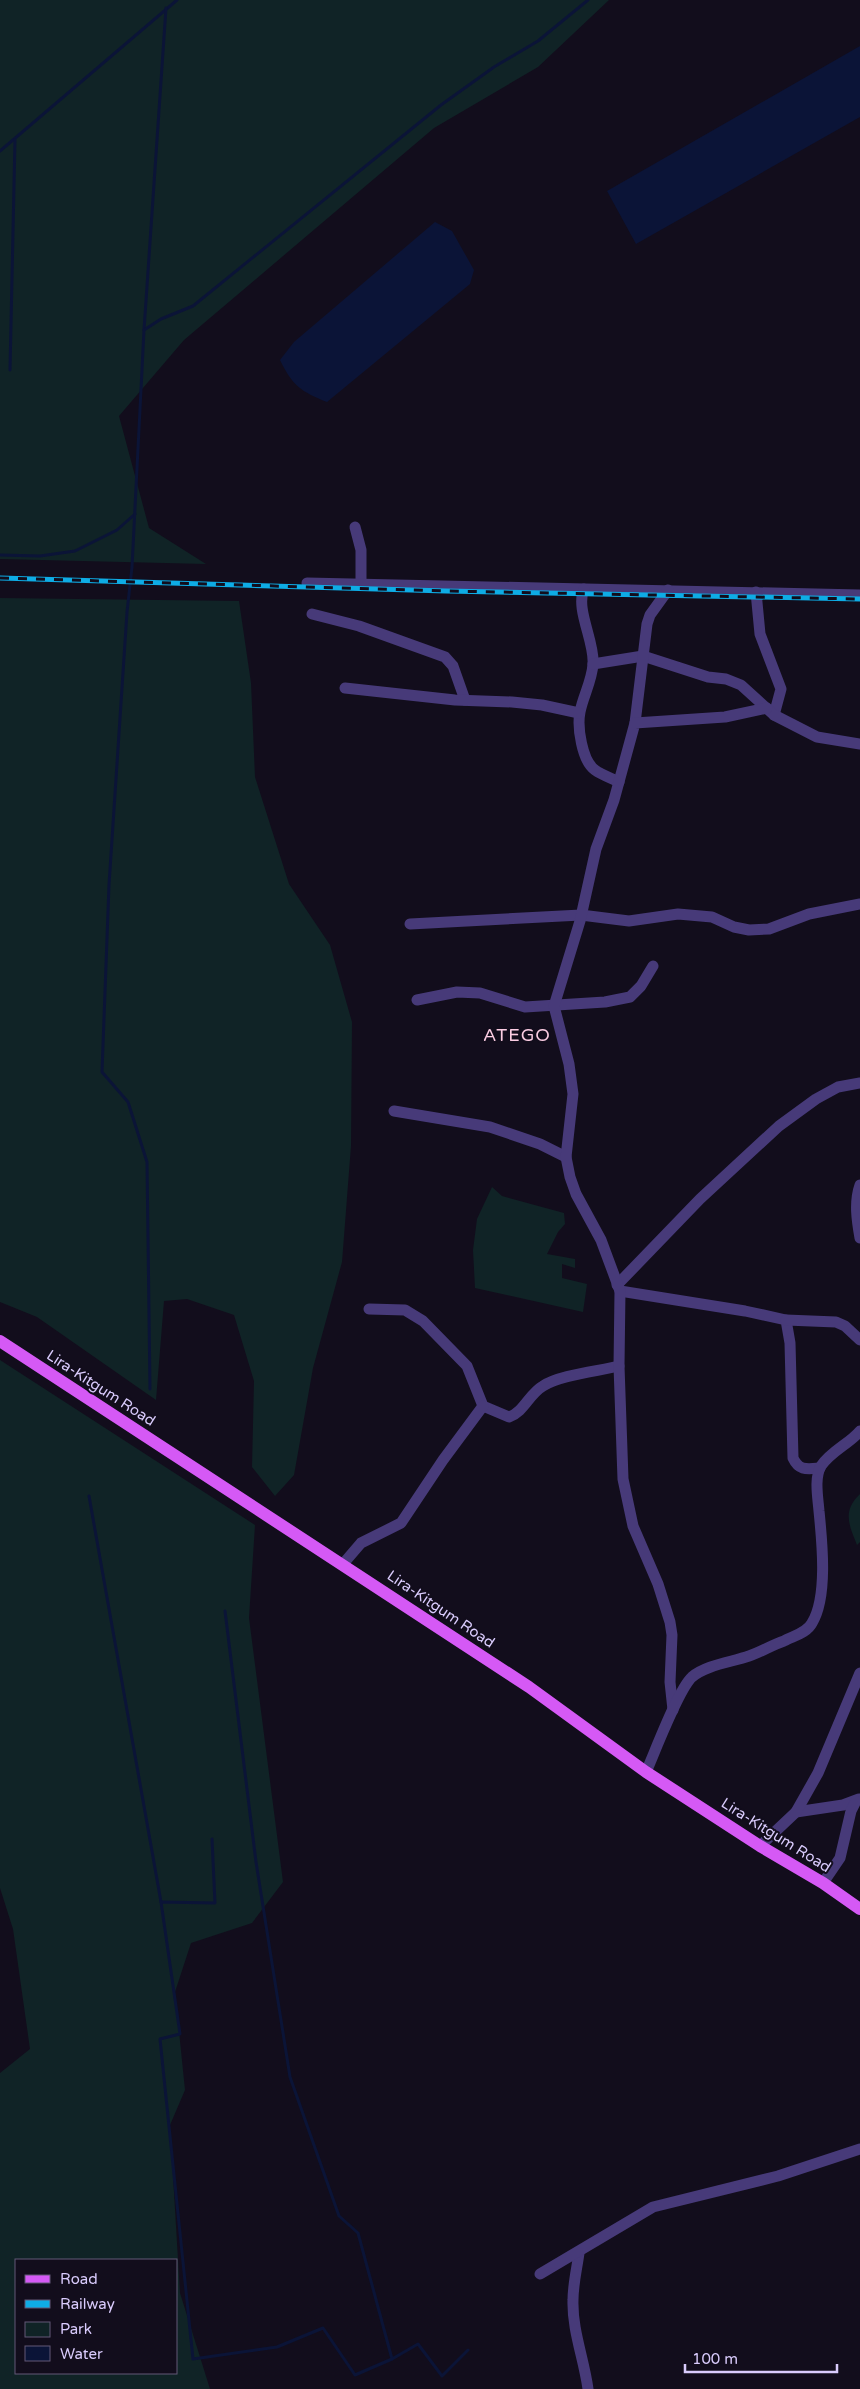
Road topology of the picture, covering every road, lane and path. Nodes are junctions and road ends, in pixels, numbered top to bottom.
1 (355, 528) dead end
2 (307, 583) dead end
3 (361, 584) junction
4 (584, 589) junction
5 (668, 590) junction
6 (756, 592) junction
7 (860, 595) edge
8 (312, 614) dead end
9 (643, 656) junction
10 (593, 664) junction
11 (345, 688) dead end
12 (465, 700) junction
13 (770, 711) junction
14 (580, 713) junction
15 (635, 723) junction
16 (860, 744) edge
17 (619, 782) junction
18 (860, 904) edge
19 (581, 915) junction
20 (410, 924) dead end
21 (653, 966) dead end
22 (417, 1000) dead end
23 (554, 1006) junction
24 (860, 1083) edge
25 (394, 1111) dead end
26 (566, 1157) junction
27 (860, 1185) edge
28 (860, 1238) edge
29 (618, 1288) junction
30 (369, 1309) dead end
31 (786, 1320) junction
32 (860, 1340) edge
33 (0, 1341) edge
34 (619, 1366) junction
35 (483, 1406) junction
36 (860, 1431) edge
37 (820, 1468) junction
38 (343, 1564) junction
39 (860, 1673) edge
40 (673, 1710) junction
41 (646, 1772) junction
42 (858, 1800) edge
43 (796, 1812) junction
44 (760, 1846) junction
45 (823, 1882) junction
46 (860, 1909) edge
47 (860, 2149) edge
48 (579, 2253) junction
49 (540, 2274) dead end
50 (588, 2389) edge

1 - 3 street
2 - 3 street
3 - 4 street
4 - 5 street
4 - 10 street
5 - 6 street
5 - 9 street
6 - 7 street
6 - 13 street
8 - 12 street
9 - 10 street
9 - 13 street
9 - 15 street
10 - 14 street
11 - 12 street
12 - 14 street
13 - 15 street
13 - 16 street
14 - 17 street
15 - 17 street
17 - 19 street
18 - 19 street
19 - 20 street
19 - 23 street
21 - 23 street
22 - 23 street
23 - 26 street
24 - 29 street
25 - 26 street
26 - 29 street
27 - 28 street
29 - 31 street
29 - 34 street
30 - 35 street
31 - 32 street
31 - 37 street
33 - 38 main road, Lira-Kitgum Road
34 - 35 street
34 - 40 street
35 - 38 street
36 - 37 street
37 - 40 street
38 - 41 main road, Lira-Kitgum Road
39 - 43 street
40 - 41 street
41 - 44 main road, Lira-Kitgum Road
42 - 43 street
42 - 45 street
43 - 44 street
44 - 45 main road, Lira-Kitgum Road
45 - 46 main road, Lira-Kitgum Road
47 - 48 street
48 - 49 street
48 - 50 street

